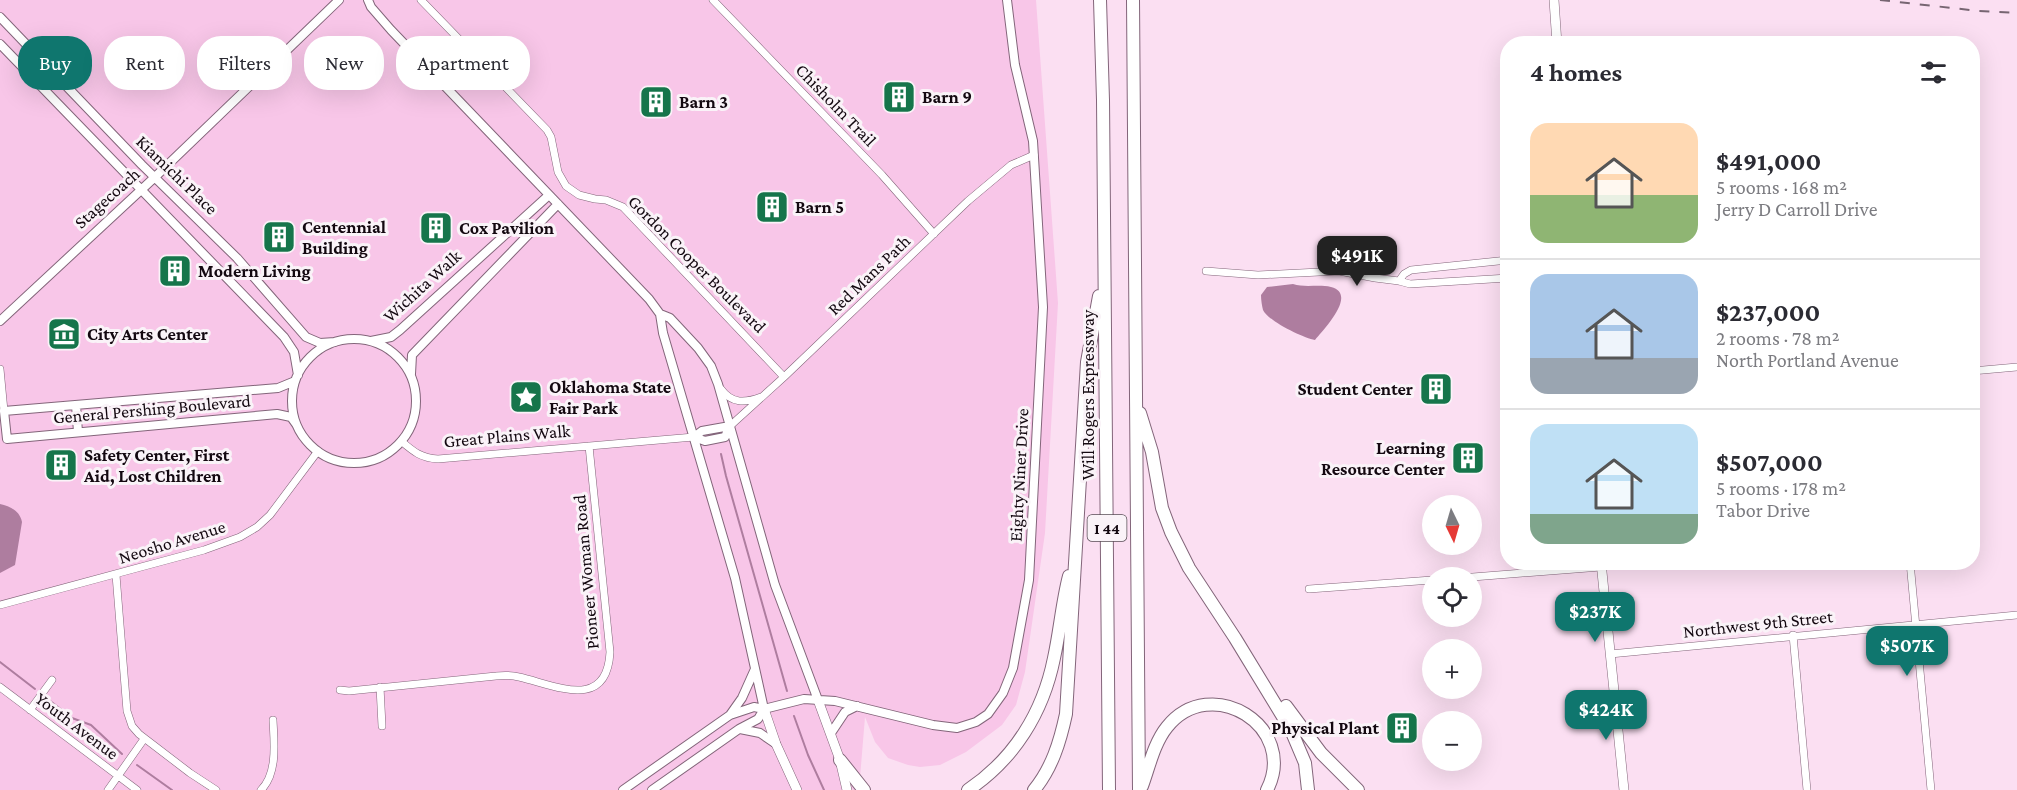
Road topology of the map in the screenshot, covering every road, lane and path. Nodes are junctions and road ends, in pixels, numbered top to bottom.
1 (339, 0) edge
2 (368, 0) edge
3 (421, 0) edge
4 (713, 0) edge
5 (1008, 0) edge
6 (1100, 0) edge
7 (1133, 0) edge
8 (1554, 0) edge
9 (0, 17) edge
10 (1556, 36) edge
11 (0, 44) edge
12 (1034, 154) junction
13 (155, 177) junction
14 (141, 188) junction
15 (549, 195) junction
16 (558, 204) junction
17 (934, 234) junction
18 (1500, 261) edge
19 (1455, 265) junction
20 (1105, 267) junction
21 (1206, 271) dead end
22 (1500, 279) edge
23 (1399, 280) junction
24 (1458, 282) junction
25 (660, 314) junction
26 (0, 321) edge
27 (364, 340) junction
28 (335, 342) junction
29 (2017, 367) edge
30 (0, 369) edge
31 (1980, 370) edge
32 (784, 377) junction
33 (297, 378) junction
34 (412, 380) junction
35 (718, 384) junction
36 (766, 394) junction
37 (1136, 397) junction
38 (76, 405) junction
39 (4, 411) junction
40 (296, 424) junction
41 (730, 426) junction
42 (78, 432) junction
43 (694, 437) junction
44 (401, 441) junction
45 (589, 446) junction
46 (318, 451) junction
47 (1076, 552) junction
48 (1547, 570) edge
49 (1602, 570) edge
50 (1911, 570) edge
51 (116, 575) junction
52 (1482, 576) edge
53 (1422, 581) edge
54 (1309, 590) dead end
55 (0, 605) edge
56 (2017, 615) edge
57 (1914, 625) junction
58 (1793, 635) junction
59 (1235, 638) junction
60 (1610, 654) junction
61 (755, 668) junction
62 (52, 680) dead end
63 (0, 687) edge
64 (380, 687) junction
65 (340, 690) dead end
66 (818, 700) junction
67 (857, 706) junction
68 (764, 709) junction
69 (30, 710) junction
70 (730, 715) junction
71 (273, 720) dead end
72 (382, 726) dead end
73 (739, 729) junction
74 (831, 733) junction
75 (144, 739) junction
76 (776, 744) junction
77 (840, 760) junction
78 (117, 776) junction
79 (108, 790) edge
80 (137, 790) edge
81 (216, 790) edge
82 (261, 790) edge
83 (623, 790) edge
84 (652, 790) edge
85 (797, 790) edge
86 (847, 790) edge
87 (864, 790) edge
88 (968, 790) edge
89 (1034, 790) edge
90 (1109, 790) edge
91 (1140, 790) edge
92 (1267, 790) edge
93 (1308, 790) edge
94 (1358, 790) edge
95 (1624, 790) edge
96 (1807, 790) edge
97 (1931, 790) edge

1 - 13 street, Stagecoach
2 - 15 street
3 - 32 street, Gordon Cooper Boulevard
4 - 17 street, Chisholm Trail
5 - 12 street, Eighty Niner Drive
6 - 20 highway, Will Rogers Expressway / I 44
7 - 37 highway, I 44
8 - 10 main road
9 - 13 street, Kiamichi Place
11 - 14 street, Kiamichi Place
12 - 17 street, Red Mans Path
12 - 67 street, Eighty Niner Drive
13 - 14 street, Stagecoach
13 - 28 street, Kiamichi Place
14 - 26 street, Stagecoach
14 - 33 street, Kiamichi Place
15 - 16 street
15 - 27 street, Wichita Walk
16 - 25 street
16 - 34 street, Wichita Walk
17 - 32 street, Red Mans Path
18 - 19 street
19 - 23 street
19 - 24 street
20 - 47 highway
20 - 90 highway, Will Rogers Expressway / I 44
21 - 23 street
22 - 24 street
23 - 24 street
25 - 35 street
25 - 43 street
27 - 28 street
27 - 34 street
28 - 33 street
29 - 31 street
30 - 39 street
32 - 36 street, Red Mans Path
33 - 38 street, General Pershing Boulevard
33 - 40 street
34 - 44 street
35 - 36 street
35 - 41 street
36 - 41 street, Red Mans Path
37 - 59 highway
37 - 91 highway, I 44
38 - 39 street, General Pershing Boulevard
38 - 42 street
39 - 42 street, General Pershing Boulevard
40 - 42 street, General Pershing Boulevard
40 - 46 street
41 - 43 street, Great Plains Walk
41 - 66 street
43 - 45 street, Great Plains Walk
43 - 61 street
44 - 45 street, Great Plains Walk
44 - 46 street
45 - 64 street, Pioneer Woman Road
46 - 51 street, Neosho Avenue
47 - 88 highway
47 - 89 highway
48 - 52 street
49 - 60 main road
50 - 57 street
51 - 55 street, Neosho Avenue
51 - 75 street
53 - 54 street
56 - 57 street, Northwest 9th Street
57 - 58 street, Northwest 9th Street
57 - 97 street
58 - 60 street, Northwest 9th Street
58 - 96 street
59 - 93 highway
59 - 94 highway
60 - 95 main road
61 - 68 street
61 - 70 street
62 - 69 street
63 - 69 street, Youth Avenue
64 - 65 street, Pioneer Woman Road
64 - 72 street
66 - 67 street, Eighty Niner Drive
66 - 68 street, Eighty Niner Drive
66 - 74 main road
67 - 74 street
68 - 70 street, Eighty Niner Drive
68 - 73 street, Eighty Niner Drive
68 - 76 main road
69 - 78 street, Youth Avenue
70 - 83 street, Eighty Niner Drive
71 - 82 street
73 - 76 street
73 - 84 street, Eighty Niner Drive
74 - 77 main road
75 - 78 street
75 - 81 street
76 - 85 main road
77 - 86 main road
77 - 87 highway
78 - 79 street
78 - 80 street, Youth Avenue
91 - 92 highway

